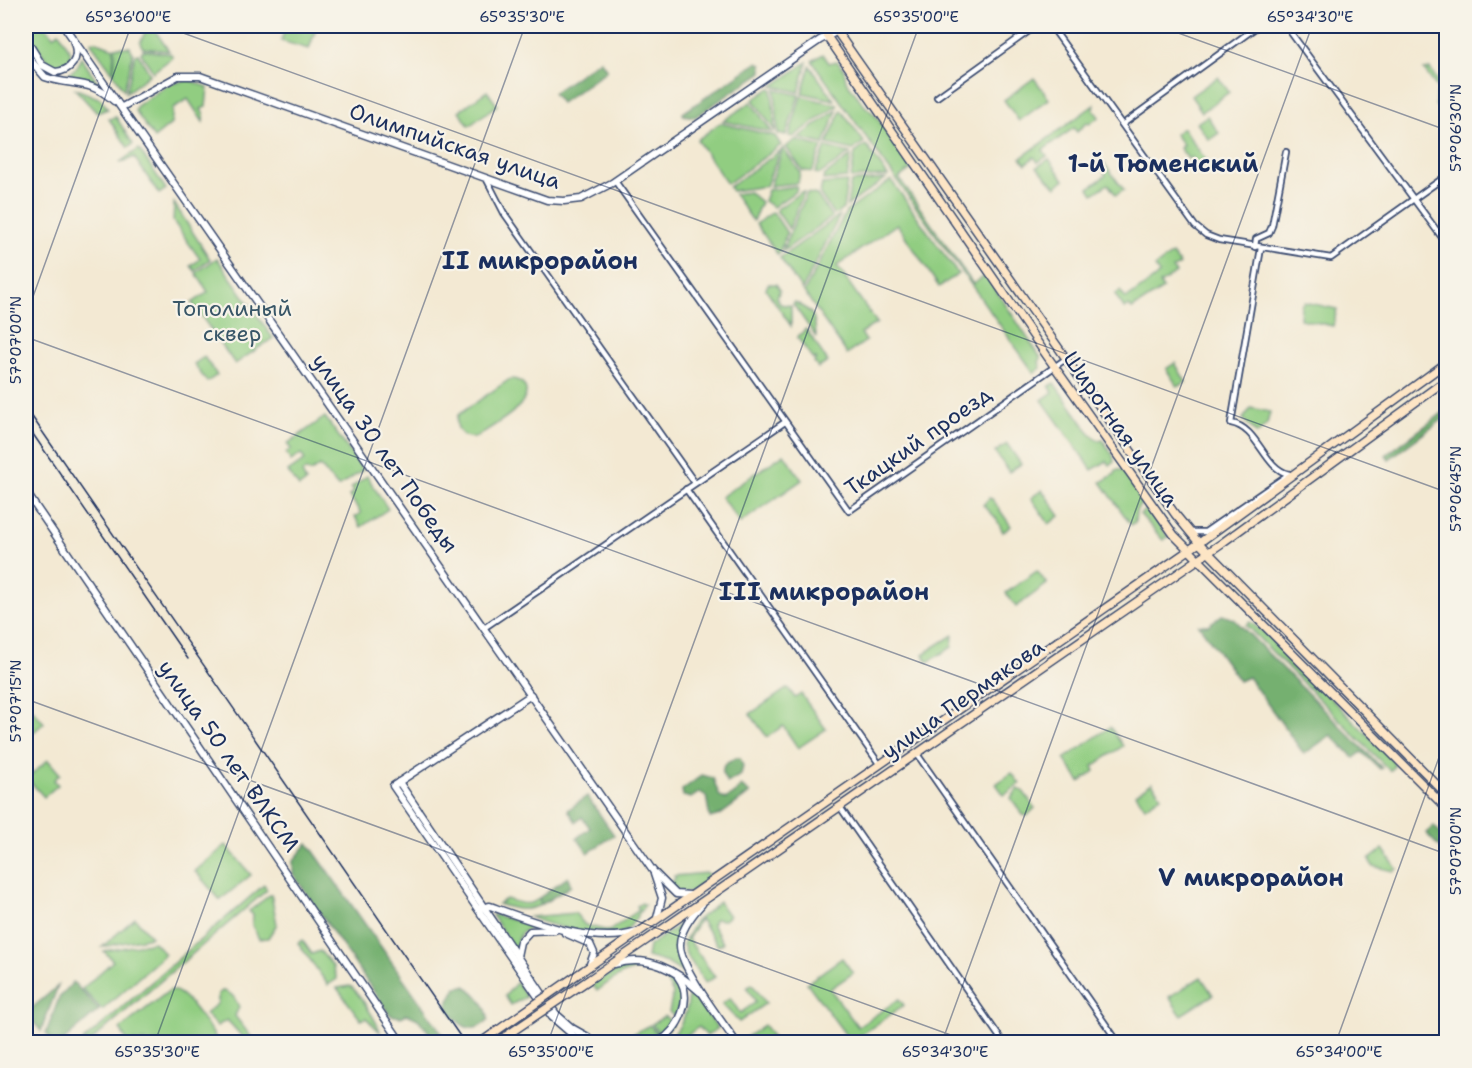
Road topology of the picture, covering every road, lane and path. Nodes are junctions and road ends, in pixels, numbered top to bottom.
1 (64, 26) edge
2 (70, 26) edge
3 (820, 26) edge
4 (833, 26) edge
5 (848, 26) edge
6 (1036, 26) edge
7 (1051, 26) edge
8 (1258, 26) edge
9 (1286, 26) edge
10 (838, 33) junction
11 (72, 36) junction
12 (828, 36) junction
13 (26, 39) edge
14 (78, 44) junction
15 (26, 55) edge
16 (937, 97) dead end
17 (122, 107) junction
18 (1123, 124) junction
19 (1286, 152) dead end
20 (1446, 176) edge
21 (487, 180) junction
22 (615, 181) junction
23 (1414, 200) junction
24 (1446, 243) edge
25 (1258, 247) junction
26 (1067, 358) junction
27 (1446, 363) edge
28 (1055, 367) junction
29 (1446, 380) edge
30 (1406, 392) junction
31 (1393, 401) junction
32 (1415, 403) junction
33 (1401, 413) junction
34 (785, 422) junction
35 (1278, 470) junction
36 (1300, 470) junction
37 (1289, 474) junction
38 (1276, 482) junction
39 (695, 483) junction
40 (686, 489) junction
41 (26, 492) edge
42 (1188, 531) junction
43 (1199, 543) junction
44 (1189, 550) junction
45 (1209, 552) junction
46 (1199, 559) junction
47 (484, 628) junction
48 (531, 695) junction
49 (1357, 703) junction
50 (1349, 711) junction
51 (917, 754) junction
52 (880, 765) junction
53 (399, 782) junction
54 (1446, 794) edge
55 (840, 807) junction
56 (1446, 808) edge
57 (653, 871) junction
58 (697, 893) junction
59 (707, 898) junction
60 (481, 908) junction
61 (654, 922) junction
62 (551, 929) junction
63 (643, 930) junction
64 (517, 957) junction
65 (607, 967) junction
66 (586, 969) junction
67 (676, 974) junction
68 (706, 999) junction
69 (401, 1042) edge
70 (481, 1042) edge
71 (497, 1042) edge
72 (598, 1042) edge
73 (658, 1042) edge
74 (736, 1042) edge
75 (1003, 1042) edge
76 (1118, 1042) edge

1 - 11 street, улица 30 лет Победы
2 - 14 street
3 - 12 main road, Широтная улица
4 - 10 main road, Широтная улица
5 - 10 street, Олимпийская улица
6 - 16 street
7 - 18 street
8 - 18 street
9 - 23 street
10 - 12 street, Олимпийская улица
10 - 26 main road, Широтная улица
11 - 13 street
11 - 14 street, улица 30 лет Победы
12 - 22 street, Олимпийская улица
12 - 28 main road, Широтная улица
14 - 17 street, улица 30 лет Победы
15 - 17 street
17 - 21 street, Олимпийская улица
17 - 47 street, улица 30 лет Победы
18 - 25 street
19 - 25 street
20 - 23 street
21 - 22 street, Олимпийская улица
21 - 39 street
22 - 34 street
23 - 24 street
23 - 25 street
25 - 35 street
26 - 28 street, Ткацкий проезд
26 - 42 main road, Широтная улица
27 - 30 main road, улица Пермякова
28 - 34 street, Ткацкий проезд
28 - 44 main road, Широтная улица
29 - 32 main road, улица Пермякова
30 - 31 main road, улица Пермякова
30 - 32 main road
31 - 33 main road
31 - 36 main road, улица Пермякова
32 - 33 main road, улица Пермякова
33 - 45 main road, улица Пермякова
34 - 39 street
35 - 37 street
35 - 38 street
36 - 37 street, улица Пермякова
36 - 43 main road, улица Пермякова
37 - 38 street, улица Пермякова
38 - 42 street, улица Пермякова
39 - 40 street
40 - 47 street
40 - 52 street
41 - 69 street, улица 50 лет ВЛКСМ
42 - 43 main road, Широтная улица
43 - 44 main road, улица Пермякова
43 - 45 main road, Широтная улица
44 - 46 main road, Широтная улица
44 - 52 main road, улица Пермякова
45 - 46 main road, улица Пермякова
45 - 49 main road, Широтная улица
46 - 50 main road, Широтная улица
46 - 51 main road, улица Пермякова
47 - 48 street, улица 30 лет Победы
48 - 53 street
48 - 57 street, улица 30 лет Победы
49 - 50 main road
49 - 54 main road, Широтная улица
50 - 56 main road, Широтная улица
51 - 55 main road, улица Пермякова
51 - 76 street
52 - 58 main road, улица Пермякова
53 - 60 street
53 - 60 street
55 - 59 main road, улица Пермякова
55 - 75 street
57 - 58 street
57 - 61 street
58 - 61 main road, улица Пермякова
59 - 65 main road, улица Пермякова
59 - 68 street
60 - 62 street
60 - 63 street
60 - 64 street
60 - 72 street
61 - 63 main road, улица Пермякова
62 - 64 street
62 - 66 street
63 - 66 main road, улица Пермякова
64 - 72 street
65 - 67 street
65 - 71 main road, улица Пермякова, bridge
66 - 70 main road, улица Пермякова, bridge
67 - 68 street
67 - 73 street
68 - 74 street

